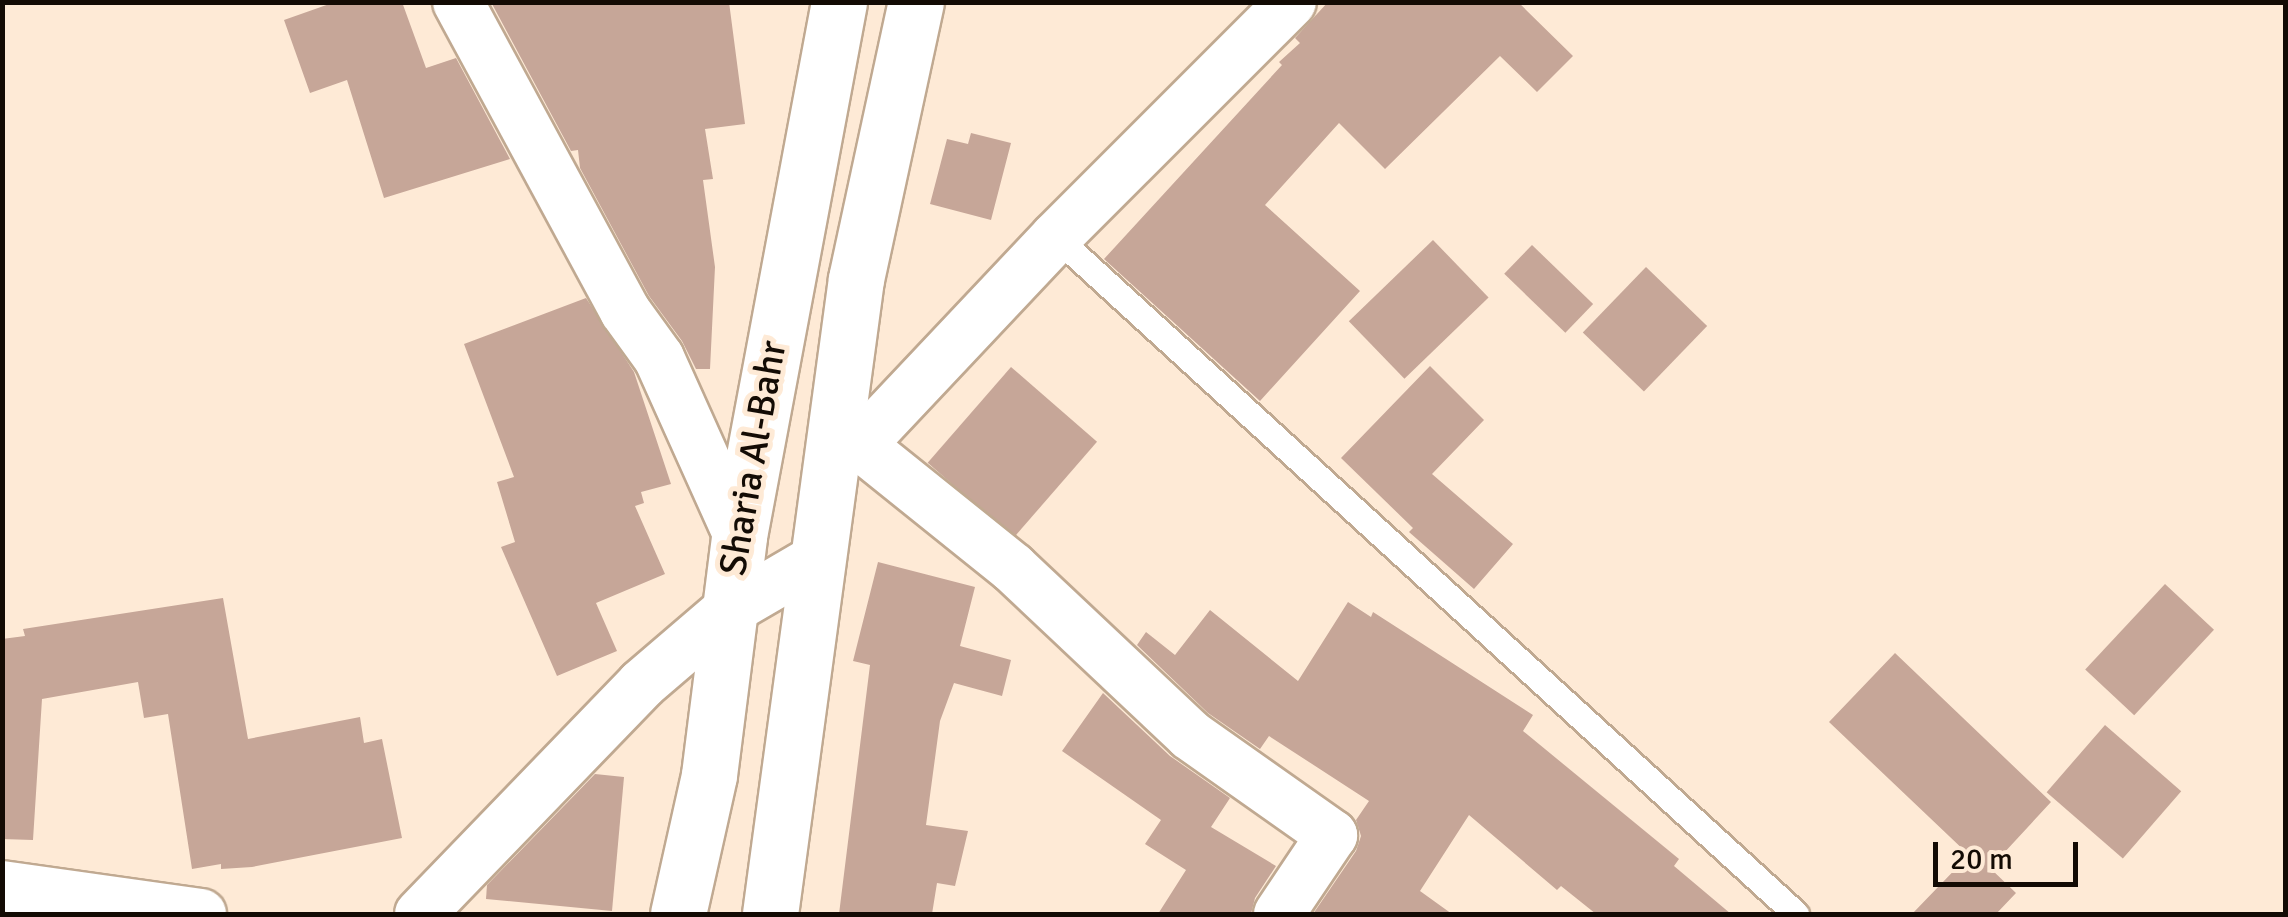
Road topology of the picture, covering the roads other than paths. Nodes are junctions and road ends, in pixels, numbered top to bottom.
1 (458, 2) edge
2 (839, 2) edge
3 (916, 2) edge
4 (1291, 2) edge
5 (1056, 237) junction
6 (848, 439) junction
7 (739, 536) junction
8 (817, 558) junction
9 (726, 612) junction
10 (2, 886) edge
11 (201, 914) edge
12 (420, 914) edge
13 (678, 914) edge
14 (770, 914) edge
15 (1280, 914) edge
16 (1796, 914) edge

1 - 7 street
2 - 7 main road, Sharia Al-Bahr
3 - 6 main road, Sharia Al-Bahr
4 - 5 street
5 - 6 street
5 - 16 lane
6 - 8 main road, Sharia Al-Bahr
6 - 15 street
7 - 9 main road, Sharia Al-Bahr
8 - 9 street
8 - 14 main road, Sharia Al-Bahr
9 - 12 street
9 - 13 main road, Sharia Al-Bahr
10 - 11 street

